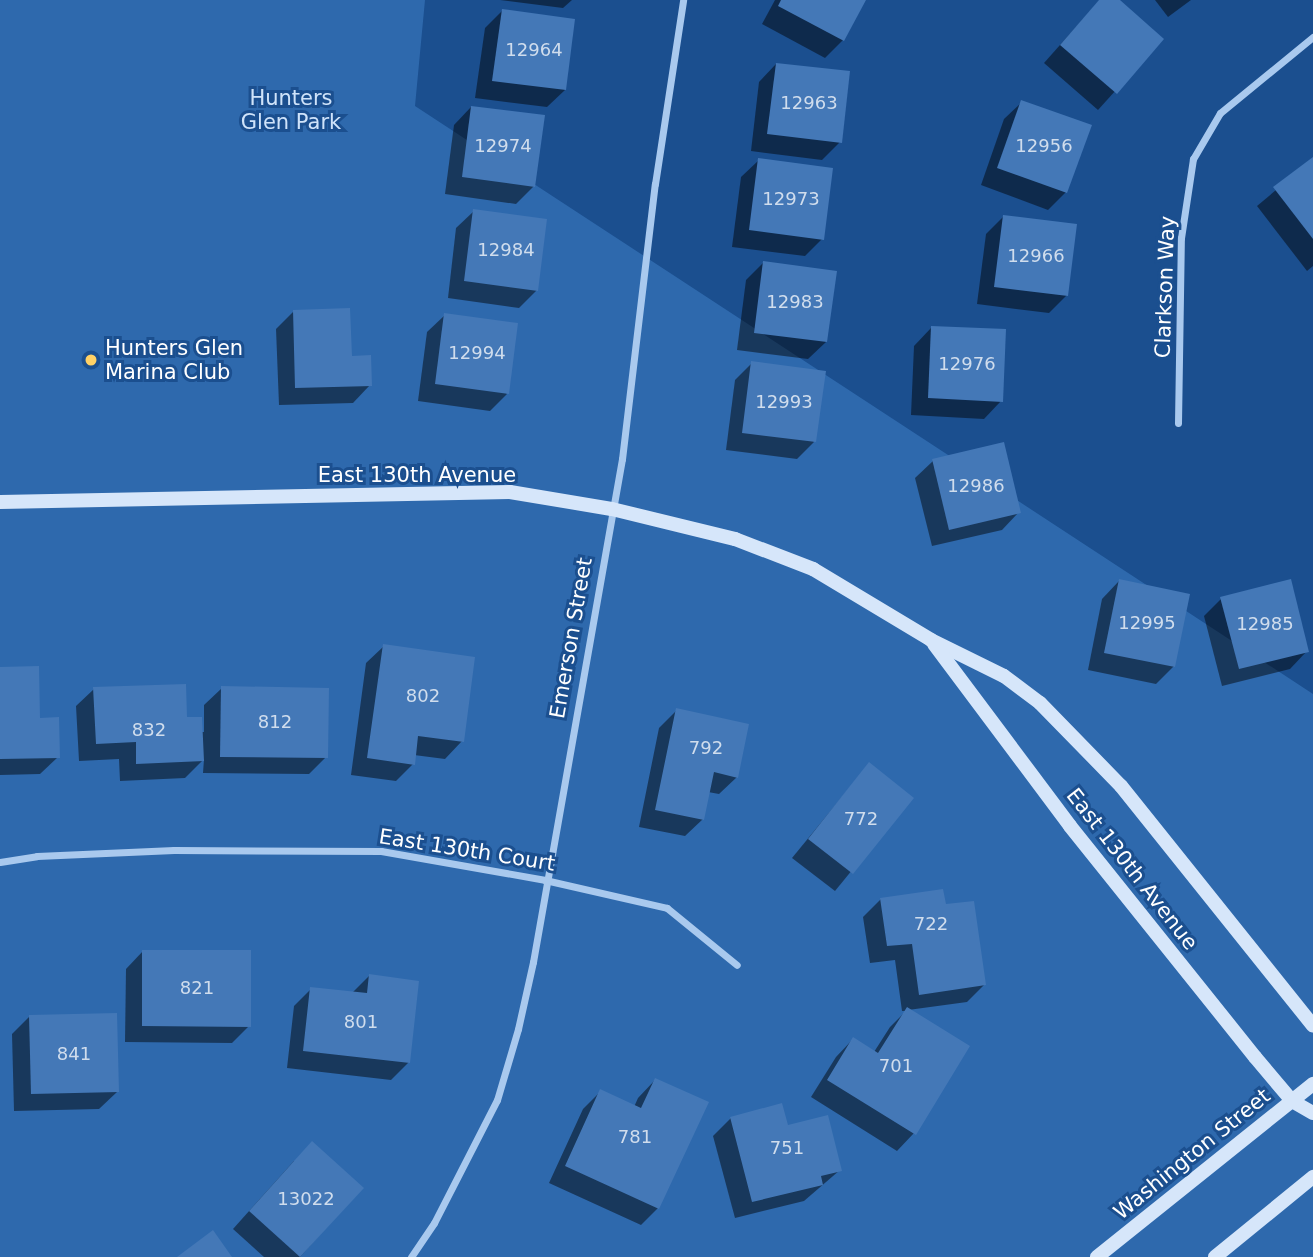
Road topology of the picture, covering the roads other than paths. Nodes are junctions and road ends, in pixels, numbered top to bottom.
1 (683, 0) edge
2 (1313, 37) edge
3 (1178, 423) dead end
4 (0, 502) edge
5 (612, 509) junction
6 (931, 640) junction
7 (0, 862) edge
8 (545, 880) junction
9 (737, 965) dead end
10 (1313, 1026) edge
11 (1313, 1084) edge
12 (1292, 1101) junction
13 (1313, 1113) edge
14 (1313, 1178) edge
15 (411, 1257) edge
16 (1097, 1257) edge
17 (1215, 1257) edge

1 - 5 street, Emerson Street
2 - 3 street, Clarkson Way
4 - 5 street, East 130th Avenue
5 - 6 street, East 130th Avenue
5 - 8 street, Emerson Street
6 - 10 street, East 130th Avenue
6 - 12 street, East 130th Avenue
7 - 8 street, East 130th Court
8 - 9 street, East 130th Court
8 - 15 street, Emerson Street
11 - 12 street, Washington Street
12 - 13 street, East 130th Avenue
12 - 16 street, Washington Street
14 - 17 street

